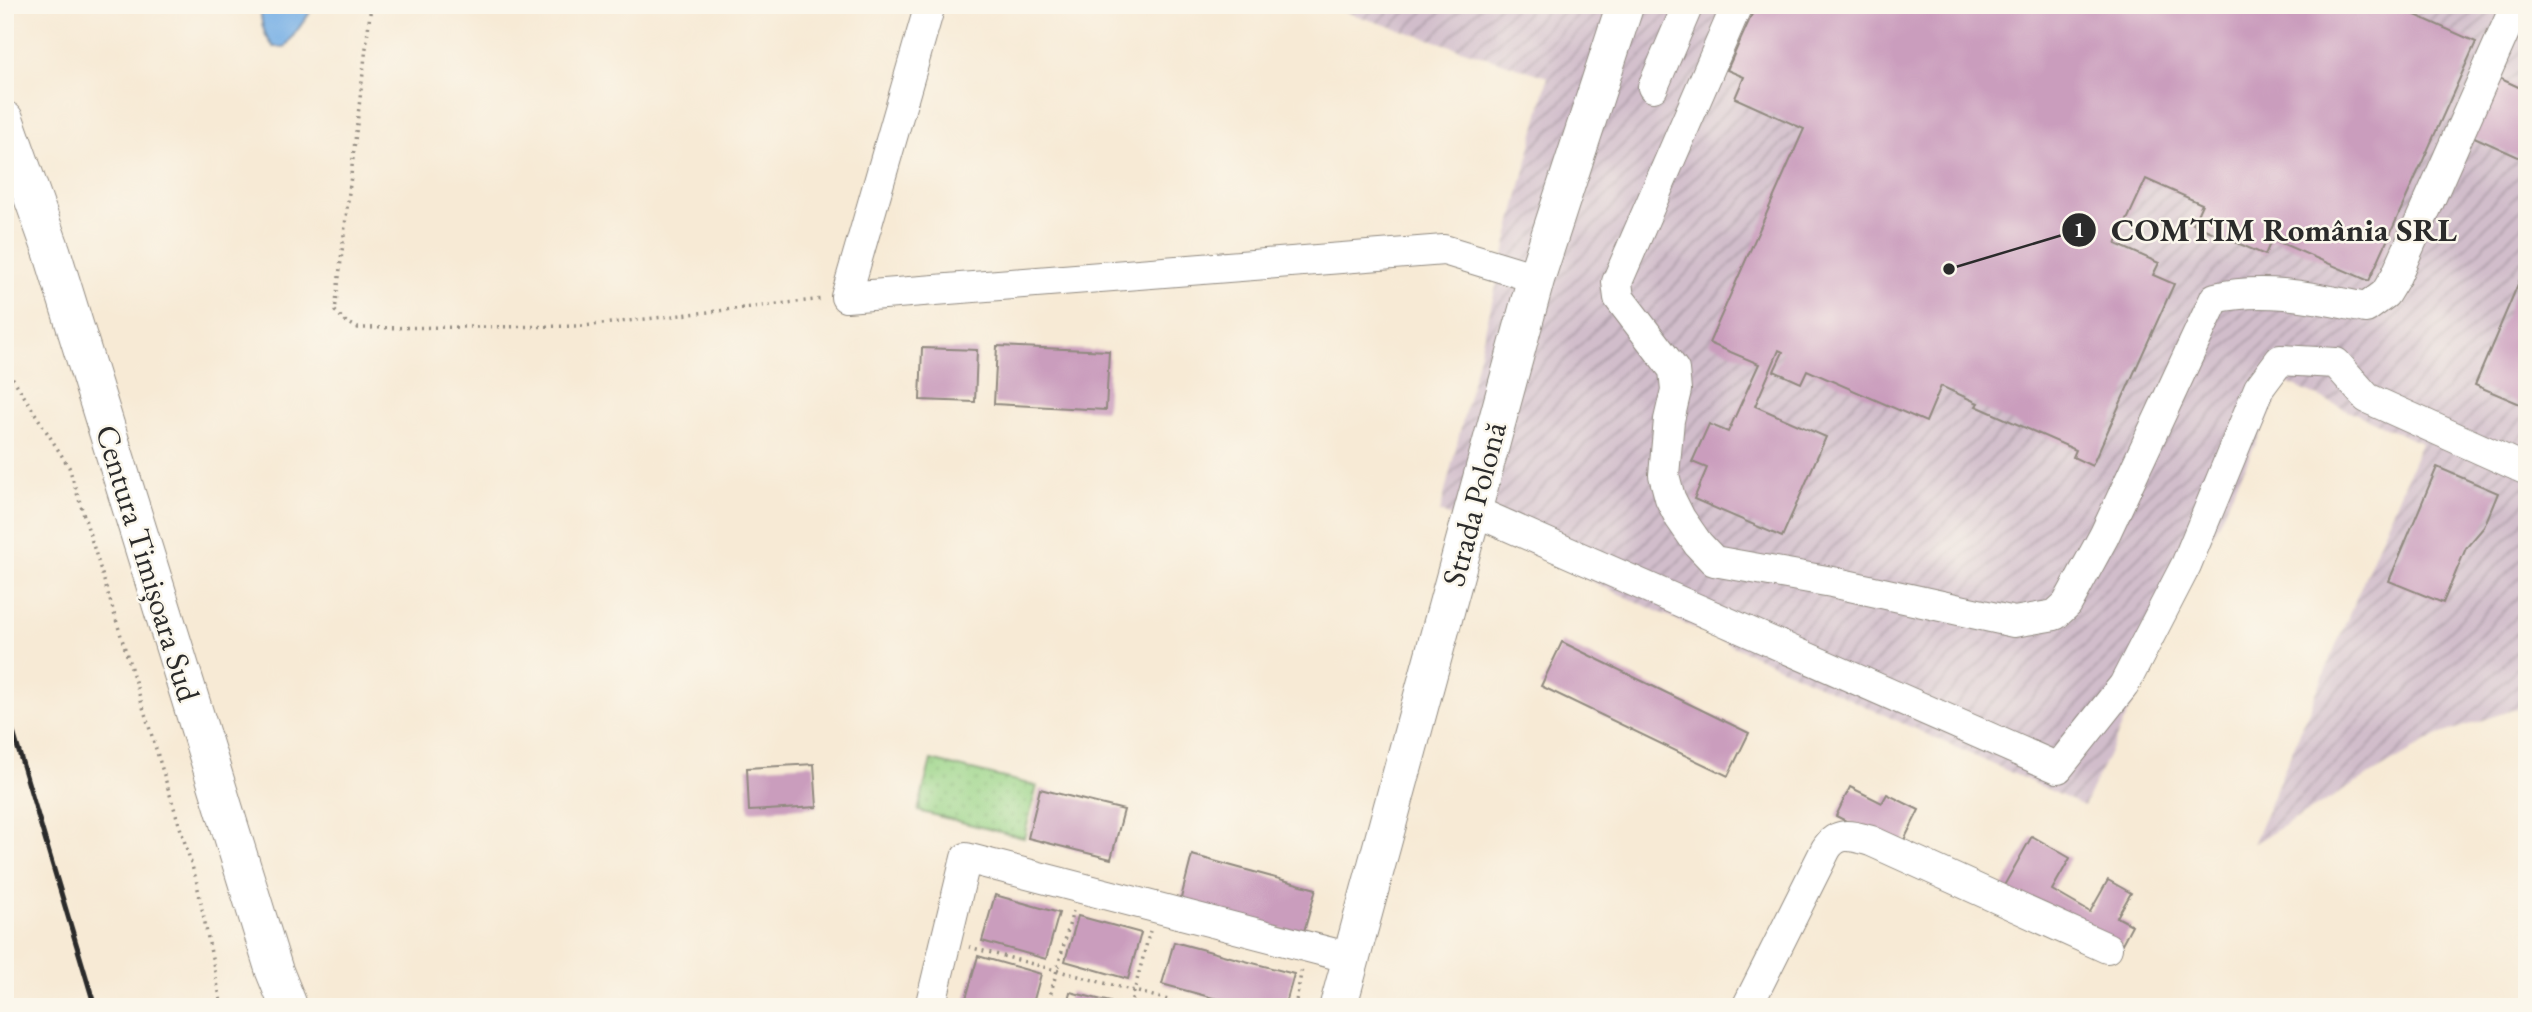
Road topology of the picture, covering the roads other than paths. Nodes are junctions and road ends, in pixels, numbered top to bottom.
1 (930, 5) edge
2 (1625, 5) edge
3 (1688, 5) edge
4 (1737, 5) edge
5 (2516, 5) edge
6 (1653, 88) dead end
7 (5, 120) edge
8 (1536, 278) junction
9 (2527, 470) edge
10 (1472, 510) junction
11 (2107, 948) dead end
12 (1351, 958) junction
13 (289, 1007) edge
14 (930, 1007) edge
15 (1338, 1007) edge
16 (1747, 1007) edge

1 - 8 lane
2 - 8 main road, Strada Polonă
3 - 6 lane
4 - 5 lane
7 - 13 main road, Centura Timișoara Sud
8 - 10 main road, Strada Polonă
9 - 10 lane
10 - 12 main road, Strada Polonă
11 - 16 lane
12 - 14 lane
12 - 15 main road, Strada Polonă

